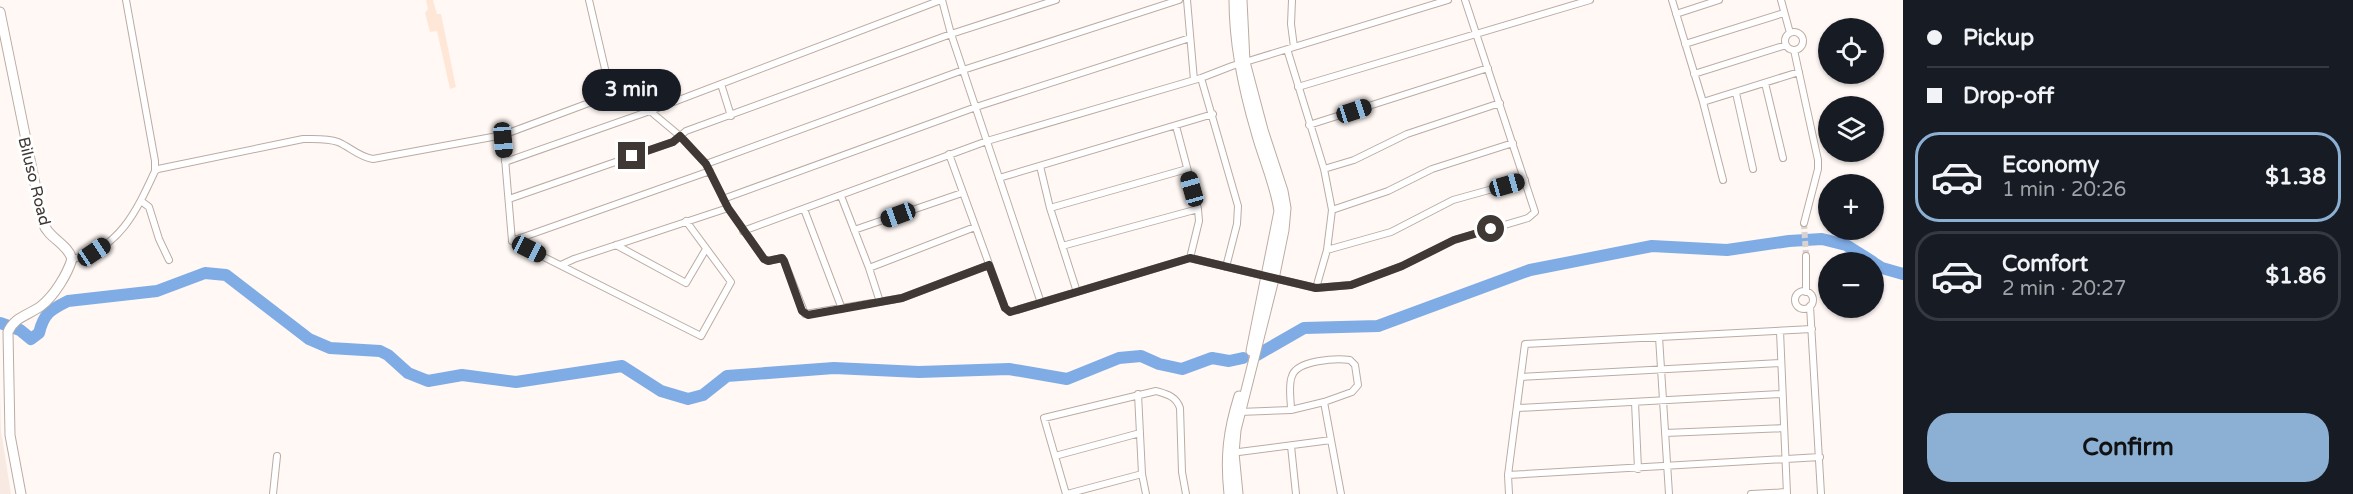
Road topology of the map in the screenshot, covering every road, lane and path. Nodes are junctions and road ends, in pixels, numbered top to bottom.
1 (126, 0) edge
2 (589, 0) edge
3 (941, 0) edge
4 (1056, 0) edge
5 (1179, 0) edge
6 (1187, 0) edge
7 (1234, 0) edge
8 (1242, 0) edge
9 (1292, 0) edge
10 (1448, 0) edge
11 (1465, 0) edge
12 (1590, 0) edge
13 (1672, 0) edge
14 (1719, 0) edge
15 (1781, 0) edge
16 (0, 12) edge
17 (1784, 13) junction
18 (1676, 14) junction
19 (1790, 33) junction
20 (951, 34) junction
21 (1476, 34) junction
22 (1190, 38) junction
23 (1685, 44) junction
24 (1786, 45) junction
25 (1294, 47) junction
26 (1287, 49) junction
27 (1794, 50) junction
28 (1242, 63) junction
29 (1488, 68) junction
30 (963, 70) junction
31 (1799, 72) junction
32 (1694, 74) junction
33 (1198, 79) junction
34 (1765, 83) junction
35 (721, 84) junction
36 (1298, 87) junction
37 (1736, 93) junction
38 (1703, 102) junction
39 (1500, 104) junction
40 (976, 107) junction
41 (650, 111) junction
42 (1213, 114) junction
43 (731, 116) junction
44 (1309, 125) junction
45 (1176, 126) junction
46 (503, 135) junction
47 (680, 136) junction
48 (987, 141) junction
49 (1513, 143) junction
50 (950, 154) junction
51 (1783, 158) dead end
52 (505, 162) junction
53 (706, 164) junction
54 (1040, 166) junction
55 (1187, 169) junction
56 (1324, 169) junction
57 (1753, 169) dead end
58 (155, 171) junction
59 (710, 171) junction
60 (999, 178) junction
61 (1525, 180) junction
62 (1723, 180) dead end
63 (962, 193) junction
64 (841, 196) junction
65 (509, 199) junction
66 (723, 199) junction
67 (141, 201) junction
68 (728, 208) junction
69 (1050, 208) junction
70 (804, 209) junction
71 (1198, 209) junction
72 (1332, 210) junction
73 (686, 221) junction
74 (1804, 223) tunnel mouth
75 (975, 227) junction
76 (854, 230) junction
77 (743, 231) junction
78 (512, 241) junction
79 (616, 245) junction
80 (1062, 246) junction
81 (706, 249) junction
82 (1327, 250) junction
83 (1806, 256) tunnel mouth
84 (1190, 258) junction
85 (72, 259) junction
86 (169, 260) dead end
87 (561, 265) junction
88 (989, 265) junction
89 (1226, 267) junction
90 (869, 268) junction
91 (1270, 278) junction
92 (1316, 288) junction
93 (1077, 292) junction
94 (1806, 292) junction
95 (880, 302) junction
96 (1041, 303) junction
97 (1810, 306) junction
98 (842, 309) junction
99 (1812, 329) junction
100 (1780, 330) junction
101 (1659, 337) junction
102 (1781, 363) junction
103 (1661, 370) junction
104 (1521, 377) junction
105 (1138, 394) junction
106 (1782, 394) junction
107 (1663, 400) junction
108 (1324, 402) junction
109 (1635, 402) junction
110 (1518, 408) junction
111 (1291, 410) junction
112 (1237, 412) junction
113 (1784, 428) junction
114 (1140, 433) junction
115 (1665, 434) junction
116 (1331, 440) junction
117 (1290, 446) junction
118 (1230, 453) junction
119 (277, 456) dead end
120 (1054, 456) junction
121 (1820, 457) junction
122 (1785, 460) junction
123 (1667, 467) junction
124 (1638, 469) junction
125 (1142, 474) junction
126 (1508, 475) junction
127 (1787, 493) edge
128 (21, 494) edge
129 (273, 494) edge
130 (1066, 494) edge
131 (1146, 494) edge
132 (1186, 494) edge
133 (1229, 494) edge
134 (1238, 494) edge
135 (1296, 494) edge
136 (1341, 494) edge
137 (1509, 494) edge
138 (1669, 494) edge
139 (1751, 494) edge
140 (1821, 494) edge

1 - 58 street
2 - 46 street
3 - 20 street
3 - 35 street
4 - 20 street
5 - 30 street
6 - 22 street
7 - 28 street
8 - 28 street
9 - 25 street
10 - 25 street
11 - 21 street
12 - 21 street
13 - 18 street
14 - 18 street
15 - 17 street
16 - 85 street, Biluso Road
17 - 19 street
17 - 23 street
18 - 23 street
19 - 24 street
19 - 27 street
20 - 30 street
20 - 43 street
21 - 29 street
21 - 36 street
22 - 33 street
22 - 40 street
23 - 32 street
24 - 27 street
24 - 32 street
25 - 26 street
26 - 28 street
26 - 36 street
27 - 31 street
28 - 33 street
28 - 91 street
29 - 39 street
29 - 44 street
30 - 40 street
30 - 53 street
31 - 34 street
31 - 74 street
32 - 38 street
33 - 42 street
33 - 48 street
34 - 37 street
34 - 51 street
35 - 41 street
35 - 43 street
36 - 44 street
37 - 38 street
37 - 57 street
38 - 62 street
39 - 49 street
39 - 56 street
40 - 48 street
40 - 66 street
41 - 47 street
41 - 52 street
42 - 45 street
42 - 89 street
43 - 47 street
44 - 56 street
45 - 54 street
45 - 55 street
46 - 52 street
46 - 58 street
47 - 53 street
47 - 65 street
48 - 50 street
48 - 60 street
49 - 61 street
49 - 72 street
50 - 63 street
50 - 64 street
52 - 65 street
53 - 59 street
54 - 60 street
54 - 69 street
55 - 69 street
55 - 71 street
56 - 72 street
58 - 67 street
59 - 66 street
59 - 78 street
60 - 96 street
61 - 82 street
61 - 92 street
63 - 75 street
63 - 76 street
64 - 70 street
64 - 76 street
65 - 78 street
66 - 68 street
67 - 85 street
67 - 86 street
68 - 73 street
68 - 77 street
69 - 80 street
70 - 77 street
70 - 98 street
71 - 80 street
71 - 84 street
72 - 82 street
73 - 79 street
73 - 81 street
75 - 88 street
75 - 90 street
76 - 90 street
77 - 98 street
78 - 87 street
79 - 81 street
79 - 87 street
80 - 93 street
81 - 87 street
82 - 92 street
83 - 94 street
84 - 89 street
84 - 93 street
85 - 128 street
88 - 95 street
88 - 96 street
89 - 91 street
90 - 95 street
91 - 92 street
91 - 112 street
93 - 96 street
94 - 97 street
94 - 97 street
95 - 98 street
97 - 99 street
99 - 100 street
99 - 121 street
100 - 101 street
100 - 102 street
101 - 103 street
101 - 104 street
102 - 103 street
102 - 106 street
103 - 104 street
103 - 107 street
104 - 110 street
105 - 114 street
105 - 120 street
105 - 132 street
106 - 107 street
106 - 113 street
107 - 109 street
107 - 115 street
108 - 111 street
108 - 111 street
108 - 116 street
109 - 110 street
109 - 124 street
110 - 126 street
111 - 112 street
112 - 118 street
113 - 115 street
113 - 122 street
114 - 120 street
114 - 125 street
115 - 123 street
116 - 117 street
116 - 136 street
117 - 118 street
117 - 135 street
118 - 133 street
118 - 134 street
119 - 129 street
120 - 130 street
121 - 122 street
121 - 140 street
122 - 123 street
122 - 127 street
123 - 124 street
123 - 138 street
124 - 126 street
125 - 130 street
125 - 131 street
126 - 137 street
127 - 139 street

